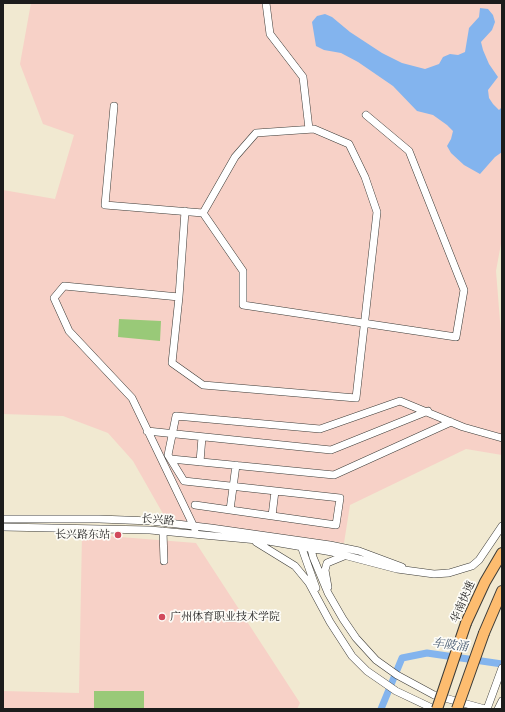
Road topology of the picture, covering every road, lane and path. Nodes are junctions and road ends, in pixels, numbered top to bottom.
1 (266, 3) edge
2 (114, 106) dead end
3 (366, 115) dead end
4 (309, 129) junction
5 (185, 211) junction
6 (203, 213) junction
7 (179, 297) junction
8 (364, 322) junction
9 (428, 411) junction
10 (451, 422) junction
11 (147, 431) junction
12 (173, 434) junction
13 (202, 437) junction
14 (502, 438) edge
15 (171, 460) junction
16 (200, 462) junction
17 (236, 466) junction
18 (233, 487) junction
19 (275, 491) junction
20 (195, 505) dead end
21 (230, 510) junction
22 (272, 516) junction
23 (3, 519) edge
24 (502, 526) edge
25 (3, 527) edge
26 (195, 527) junction
27 (162, 531) junction
28 (195, 535) junction
29 (256, 542) junction
30 (300, 544) junction
31 (310, 545) junction
32 (502, 553) edge
33 (346, 555) junction
34 (164, 561) dead end
35 (419, 573) junction
36 (502, 591) edge
37 (328, 593) junction
38 (320, 602) junction
39 (502, 668) edge
40 (502, 701) edge
41 (435, 709) edge
42 (457, 709) edge
43 (486, 709) edge
44 (498, 709) edge

1 - 4 street
2 - 5 street
3 - 8 street
4 - 6 street
4 - 8 street
5 - 6 street
5 - 7 street
6 - 8 street
7 - 8 street
7 - 11 street
9 - 10 street
9 - 12 street
9 - 13 street
10 - 14 street
10 - 17 street
11 - 12 street
11 - 26 street
12 - 13 street
12 - 15 street
13 - 16 street
15 - 16 street
15 - 18 street
16 - 17 street
17 - 18 street
18 - 19 street
18 - 21 street
19 - 22 street
19 - 22 street
20 - 21 street
21 - 22 street
23 - 26 street, 长兴路
24 - 35 street
25 - 27 street, 长兴路
26 - 28 street
26 - 30 street, 长兴路
27 - 28 street, 长兴路
27 - 34 street
28 - 29 street, 长兴路
29 - 30 street, 长兴路
29 - 38 street
30 - 31 street, 长兴路
30 - 38 street
31 - 33 street
31 - 35 street
31 - 37 street
32 - 41 highway, 华南快速, bridge
33 - 35 street
33 - 37 street
36 - 42 highway, bridge
37 - 43 street
38 - 41 street
39 - 43 street
40 - 44 street

